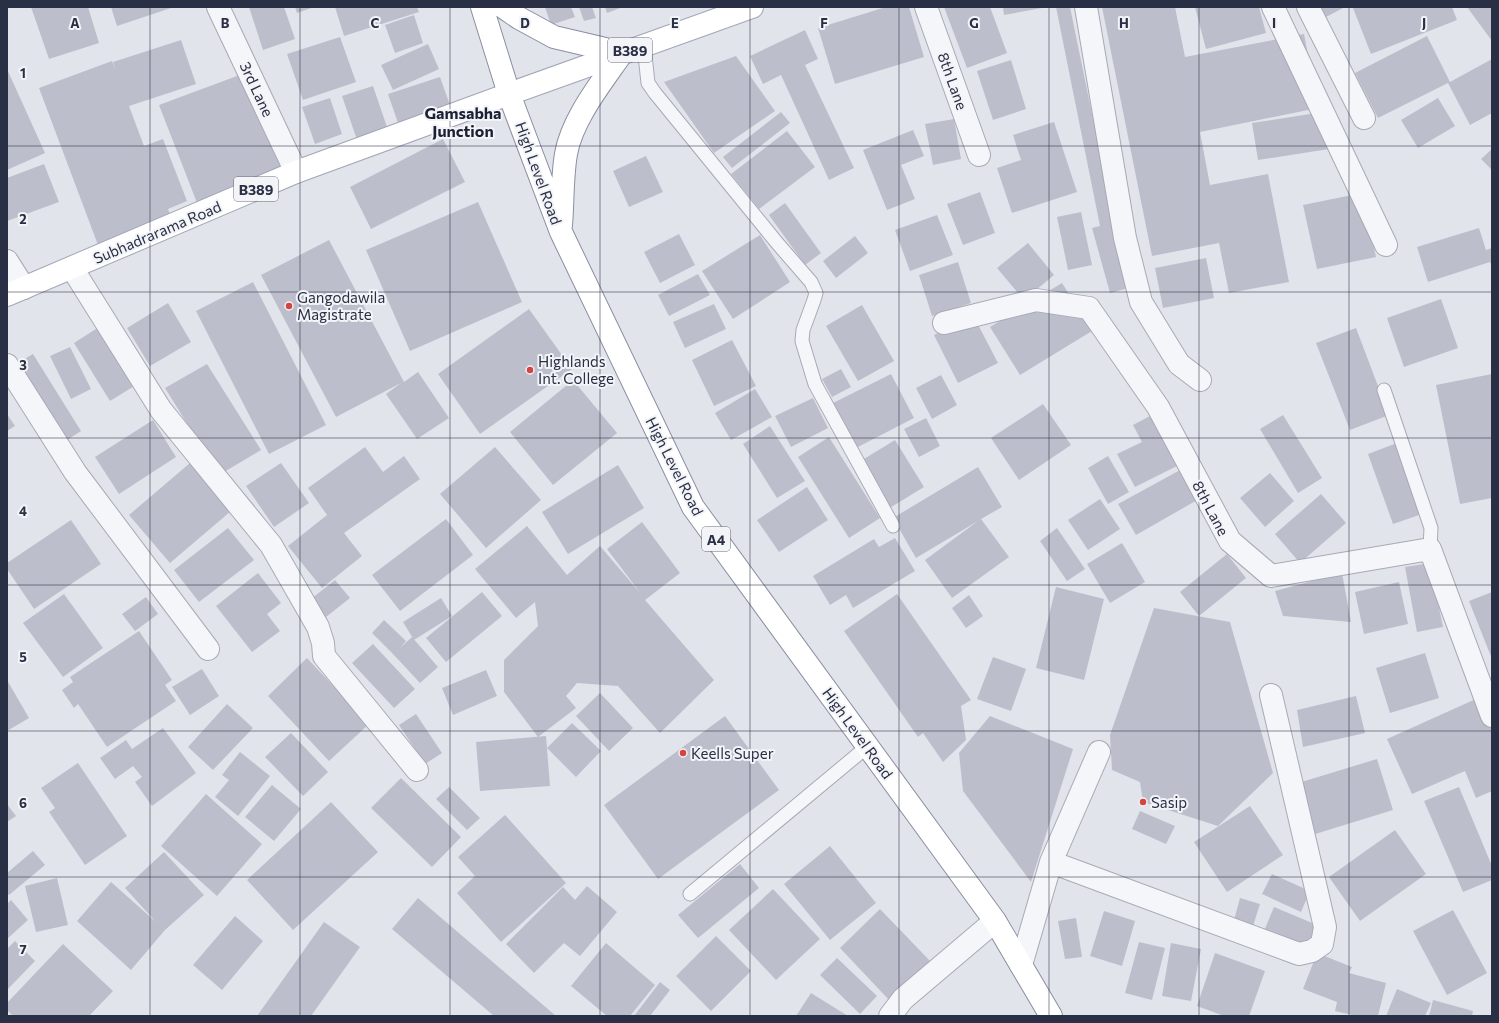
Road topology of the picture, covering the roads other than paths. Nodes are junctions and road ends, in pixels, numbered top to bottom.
1 (218, 7) edge
2 (482, 7) edge
3 (503, 7) edge
4 (752, 7) edge
5 (926, 7) edge
6 (1086, 7) edge
7 (1273, 7) edge
8 (1308, 7) edge
9 (644, 46) junction
10 (622, 53) junction
11 (509, 94) junction
12 (1364, 118) dead end
13 (979, 156) dead end
14 (296, 172) junction
15 (561, 232) junction
16 (1386, 245) dead end
17 (7, 261) edge
18 (72, 268) junction
19 (15, 292) edge
20 (944, 323) dead end
21 (7, 366) edge
22 (1200, 380) dead end
23 (1384, 390) dead end
24 (893, 526) dead end
25 (1430, 549) junction
26 (208, 649) dead end
27 (1271, 695) dead end
28 (1492, 716) edge
29 (868, 746) junction
30 (1099, 752) dead end
31 (417, 770) dead end
32 (1051, 862) junction
33 (690, 894) dead end
34 (995, 921) junction
35 (1021, 965) junction
36 (890, 1016) edge
37 (1051, 1016) edge

1 - 14 street, 3rd Lane
2 - 11 main road, High Level Road / A4
3 - 10 main road
4 - 9 main road, B389
5 - 13 street, 8th Lane
6 - 22 street
7 - 16 street
8 - 12 street
9 - 10 main road, B389
9 - 24 lane
10 - 11 main road, B389
10 - 15 main road
11 - 14 main road, Subhadrarama Road / B389
11 - 15 main road, High Level Road / A4
14 - 18 main road, Subhadrarama Road / B389
15 - 29 main road, High Level Road / A4
17 - 19 street
18 - 19 main road, Subhadrarama Road / B389
18 - 31 street
20 - 25 street, 8th Lane
21 - 26 street
23 - 25 lane
25 - 28 street
27 - 32 street
29 - 33 lane
29 - 34 main road, High Level Road / A4
30 - 32 street
32 - 35 street
34 - 35 main road, High Level Road / A4
34 - 36 street
35 - 37 main road, High Level Road / A4

